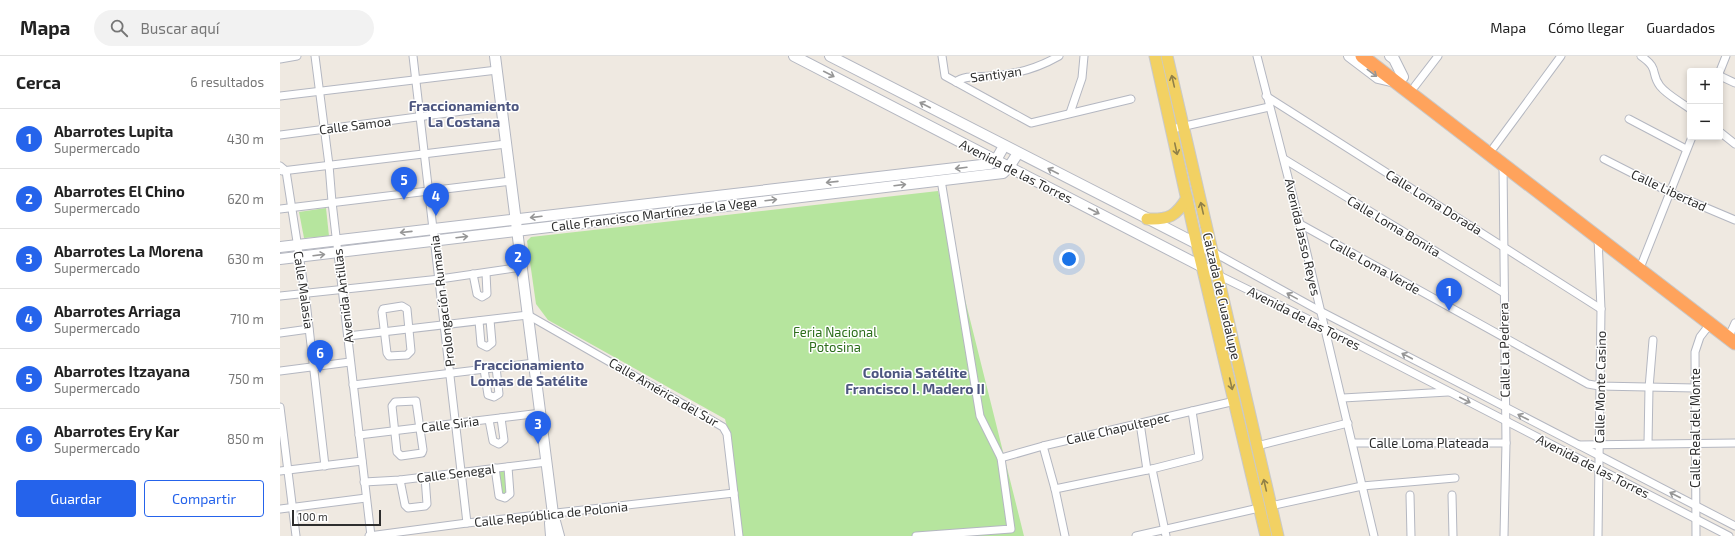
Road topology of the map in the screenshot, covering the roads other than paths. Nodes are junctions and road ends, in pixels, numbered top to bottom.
1 (297, 56) edge
2 (315, 56) edge
3 (413, 56) edge
4 (495, 56) edge
5 (794, 56) edge
6 (830, 56) edge
7 (942, 56) edge
8 (1059, 56) edge
9 (1084, 56) edge
10 (1155, 56) edge
11 (1167, 56) edge
12 (1257, 56) edge
13 (1349, 56) edge
14 (1362, 56) edge
15 (1375, 56) edge
16 (1390, 56) edge
17 (1438, 56) edge
18 (1561, 56) edge
19 (1642, 56) edge
20 (1726, 56) edge
21 (280, 59) edge
22 (1721, 68) edge
23 (497, 70) junction
24 (1723, 77) edge
25 (416, 80) junction
26 (1400, 80) junction
27 (956, 82) junction
28 (1735, 83) edge
29 (1415, 86) junction
30 (320, 92) junction
31 (280, 96) edge
32 (1266, 96) junction
33 (1131, 99) dead end
34 (501, 106) junction
35 (1269, 107) junction
36 (1687, 107) edge
37 (941, 113) junction
38 (1070, 114) junction
39 (420, 117) junction
40 (1629, 119) dead end
41 (1183, 127) junction
42 (932, 128) junction
43 (324, 129) junction
44 (1172, 129) junction
45 (1723, 134) edge
46 (280, 135) edge
47 (1690, 140) edge
48 (506, 144) junction
49 (1735, 144) edge
50 (1004, 146) junction
51 (1494, 147) junction
52 (1686, 149) junction
53 (1018, 153) junction
54 (425, 154) junction
55 (1284, 159) junction
56 (1604, 159) dead end
57 (996, 160) junction
58 (1503, 164) junction
59 (329, 166) junction
60 (1009, 167) junction
61 (282, 169) edge
62 (940, 175) junction
63 (511, 181) junction
64 (429, 192) junction
65 (1671, 193) junction
66 (1187, 198) junction
67 (332, 202) junction
68 (291, 207) junction
69 (1126, 208) junction
70 (280, 209) edge
71 (516, 219) junction
72 (1147, 219) junction
73 (1735, 220) edge
74 (1117, 223) junction
75 (1300, 224) junction
76 (434, 229) junction
77 (517, 230) junction
78 (1598, 238) junction
79 (336, 239) junction
80 (435, 240) junction
81 (297, 244) junction
82 (1197, 244) junction
83 (280, 246) edge
84 (1504, 247) junction
85 (338, 252) junction
86 (1213, 252) junction
87 (299, 257) junction
88 (280, 260) edge
89 (1642, 263) junction
90 (522, 268) junction
91 (1204, 268) junction
92 (486, 273) junction
93 (473, 274) junction
94 (1218, 275) junction
95 (440, 279) junction
96 (342, 289) junction
97 (305, 293) junction
98 (1504, 293) junction
99 (280, 296) edge
100 (1601, 309) junction
101 (1320, 311) junction
102 (528, 315) junction
103 (490, 320) junction
104 (479, 321) junction
105 (1222, 322) junction
106 (444, 324) junction
107 (1710, 324) junction
108 (1324, 327) junction
109 (309, 329) junction
110 (410, 329) junction
111 (384, 332) junction
112 (280, 333) edge
113 (1734, 333) edge
114 (348, 336) junction
115 (1504, 338) junction
116 (1653, 340) dead end
117 (350, 362) junction
118 (534, 363) junction
119 (314, 366) junction
120 (496, 367) junction
121 (484, 369) junction
122 (280, 371) edge
123 (450, 374) junction
124 (353, 385) junction
125 (1599, 386) junction
126 (1649, 388) junction
127 (1696, 388) junction
128 (1450, 392) junction
129 (1343, 398) junction
130 (1235, 401) junction
131 (280, 407) edge
132 (1505, 408) junction
133 (1192, 411) junction
134 (541, 413) junction
135 (501, 418) junction
136 (489, 420) junction
137 (1505, 421) junction
138 (1140, 423) junction
139 (456, 424) junction
140 (1348, 424) junction
141 (420, 428) junction
142 (395, 431) junction
143 (359, 435) junction
144 (1353, 443) junction
145 (1506, 443) junction
146 (1648, 443) junction
147 (1695, 443) junction
148 (1735, 443) edge
149 (1599, 444) junction
150 (1577, 445) junction
151 (1043, 446) junction
152 (1257, 446) junction
153 (1599, 456) junction
154 (1001, 458) junction
155 (362, 461) junction
156 (547, 462) junction
157 (325, 466) junction
158 (508, 467) junction
159 (495, 468) junction
160 (1149, 469) junction
161 (1599, 469) junction
162 (288, 470) junction
163 (280, 471) edge
164 (462, 472) junction
165 (424, 477) junction
166 (1455, 478) dead end
167 (400, 480) junction
168 (364, 482) junction
169 (1362, 486) junction
170 (1055, 490) junction
171 (734, 493) junction
172 (1410, 495) dead end
173 (1452, 495) dead end
174 (366, 498) junction
175 (1270, 506) junction
176 (1696, 506) junction
177 (292, 508) junction
178 (1259, 508) junction
179 (280, 509) edge
180 (554, 514) junction
181 (1696, 519) junction
182 (467, 523) junction
183 (1735, 526) edge
184 (1165, 533) edge
185 (296, 536) edge
186 (370, 536) edge
187 (551, 536) edge
188 (559, 536) edge
189 (739, 536) edge
190 (916, 536) edge
191 (1064, 536) edge
192 (1136, 536) edge
193 (1266, 536) edge
194 (1278, 536) edge
195 (1374, 536) edge
196 (1411, 536) edge
197 (1453, 536) edge
198 (1504, 536) edge
199 (1598, 536) edge
200 (1696, 536) edge
201 (1729, 536) edge

1 - 21 street
2 - 30 street, Avenida Antillas
3 - 25 street, Prolongación Rumania
4 - 23 main road
5 -> 42 main road, Avenida de las Torres
37 -> 6 main road, Avenida de las Torres
7 - 27 street
8 - 27 street, Santiyan
9 - 38 street
10 - 44 main road, Calzada de Guadalupe
41 -> 11 main road, Calzada de Guadalupe
12 - 32 street, Avenida Jasso Reyes
13 -> 26 main road
14 - 26 highway
15 - 26 highway
16 - 26 main road
17 - 29 street
18 - 51 street
19 - 36 street
20 - 22 street
23 - 25 street
23 - 34 main road
24 - 28 street
25 - 30 street
25 - 39 street, Prolongación Rumania
26 - 29 highway
26 - 58 highway
27 - 38 street
29 - 51 highway
30 - 31 street
30 - 43 street, Avenida Antillas
32 - 35 street, Avenida Jasso Reyes
32 - 84 street, Calle Loma Dorada
33 - 38 street
34 - 39 street, Calle Samoa
34 - 48 main road
35 - 41 street
35 - 55 street, Avenida Jasso Reyes
37 - 42 main road
37 - 50 main road, Avenida de las Torres
39 - 43 street, Calle Samoa
39 - 54 street, Prolongación Rumania
40 - 52 street
41 - 44 street
86 -> 41 main road, Calzada de Guadalupe
42 - 57 main road, Avenida de las Torres
43 - 46 street, Calle Samoa
43 - 59 street, Avenida Antillas
44 -> 66 main road, Calzada de Guadalupe
45 - 49 street
47 - 52 street
48 - 54 street
48 - 63 main road
50 - 53 main road, Avenida de las Torres
50 - 57 main road
51 - 89 highway
52 - 65 street
53 - 60 main road
69 -> 53 main road, Avenida de las Torres
54 - 59 street
54 - 64 street, Prolongación Rumania
55 - 75 street, Avenida Jasso Reyes
55 - 98 street, Calle Loma Bonita
56 - 65 street, Calle Libertad
57 - 60 main road, Avenida de las Torres
57 -> 62 main road, Calle Francisco Martínez de la Vega
58 - 78 highway
58 - 84 street, Calle La Pedrera
59 - 61 street
59 - 67 street, Avenida Antillas
60 - 62 main road, Calle Francisco Martínez de la Vega
60 -> 74 main road, Avenida de las Torres
61 - 68 street, Calle Malasia
62 -> 71 main road, Calle Francisco Martínez de la Vega
77 -> 62 main road, Calle Francisco Martínez de la Vega
62 - 154 street
63 - 64 street
63 - 71 main road
64 - 67 street
64 - 76 street, Prolongación Rumania
65 - 73 street, Calle Libertad
65 - 89 street
66 - 72 main road
66 - 82 main road, Calzada de Guadalupe
67 - 68 street
67 - 79 street, Avenida Antillas
68 - 70 street
68 - 81 street, Calle Malasia
69 - 72 main road, Avenida de las Torres
69 - 74 main road
71 - 76 main road, Calle Francisco Martínez de la Vega
71 - 77 main road
72 - 82 main road, Avenida de las Torres
74 - 91 main road, Avenida de las Torres
75 - 101 street, Avenida Jasso Reyes
75 - 115 street, Calle Loma Verde
76 -> 79 main road, Calle Francisco Martínez de la Vega
76 - 80 street, Prolongación Rumania
80 -> 77 main road, Calle Francisco Martínez de la Vega
77 - 90 main road
78 - 100 street, Calle Monte Casino
78 - 107 highway
79 - 81 main road, Calle Francisco Martínez de la Vega
79 - 85 street, Avenida Antillas
80 - 85 main road, Calle Francisco Martínez de la Vega
80 - 95 street, Prolongación Rumania
81 - 83 main road, Calle Francisco Martínez de la Vega
81 - 87 street, Calle Malasia
82 - 86 main road, Avenida de las Torres
82 - 91 main road, Calzada de Guadalupe
84 - 98 street, Calle La Pedrera
84 - 100 street, Calle Loma Dorada
87 -> 85 main road, Calle Francisco Martínez de la Vega
85 - 96 street, Avenida Antillas
86 - 94 main road, Calzada de Guadalupe
101 -> 86 street, Avenida de las Torres
87 - 88 main road, Calle Francisco Martínez de la Vega
87 - 97 street, Calle Malasia
89 - 113 highway
90 - 92 street
90 - 102 main road
91 - 94 main road, Avenida de las Torres
91 - 105 main road, Calzada de Guadalupe
92 - 93 street
92 - 93 street
93 - 95 street
94 - 105 main road, Calzada de Guadalupe
94 - 108 street, Avenida de las Torres
95 - 96 street
95 - 106 street, Prolongación Rumania
96 - 97 street
96 - 114 street, Avenida Antillas
97 - 99 street
97 - 109 street, Calle Malasia
98 - 115 street, Calle La Pedrera
100 - 125 street, Calle Monte Casino
101 - 108 street, Avenida Jasso Reyes
132 -> 101 street, Avenida de las Torres
102 - 103 street
102 - 118 main road
102 - 171 street, Calle América del Sur
103 - 104 street
103 - 104 street
104 - 106 street
105 -> 130 main road, Calzada de Guadalupe
105 - 152 main road, Calzada de Guadalupe
106 - 110 street
106 - 123 street, Prolongación Rumania
107 - 113 highway
107 - 127 street, Calle Real del Monte
108 - 128 street, Avenida de las Torres
108 - 129 street, Avenida Jasso Reyes
109 - 112 street
109 - 119 street, Calle Malasia
110 - 111 street
110 - 111 street
110 - 111 street
111 - 114 street
114 - 117 street, Avenida Antillas
115 - 125 street, Calle Loma Verde
115 - 132 street, Calle La Pedrera
116 - 126 street
117 - 119 street
117 - 124 street, Avenida Antillas
118 - 120 street
118 - 134 main road
119 - 122 street
119 - 157 street, Calle Malasia
120 - 121 street
120 - 121 street
121 - 123 street
123 - 124 street
123 - 139 street, Prolongación Rumania
124 - 143 street, Avenida Antillas
125 - 126 street, Calle Loma Verde
125 - 149 street, Calle Monte Casino
126 - 127 street, Calle Loma Verde
126 - 146 street
127 - 147 street, Calle Real del Monte
128 - 129 street
128 -> 137 street, Avenida de las Torres
129 - 140 street, Avenida Jasso Reyes
130 - 133 street, Calle Chapultepec
130 - 178 main road, Calzada de Guadalupe
131 - 162 street
132 - 137 street, Calle La Pedrera
150 -> 132 street, Avenida de las Torres
133 - 138 street, Calle Chapultepec
133 - 160 street
134 - 135 street, Calle Siria
134 - 156 main road
135 - 136 street, Calle Siria
135 - 136 street
136 - 139 street, Calle Siria
137 - 145 street, Calle La Pedrera
137 - 161 street, Avenida de las Torres
138 - 151 street, Calle Chapultepec
138 - 160 street
139 - 141 street, Calle Siria
139 - 164 street, Prolongación Rumania
140 - 144 street, Avenida Jasso Reyes
140 - 152 street
141 - 142 street, Calle Siria
141 - 142 street
141 - 142 street
142 - 143 street, Calle Siria
143 - 155 street, Avenida Antillas
144 - 145 street, Calle Loma Plateada
144 - 169 street, Avenida Jasso Reyes
145 - 198 street, Calle La Pedrera
146 - 147 street
146 - 149 street
147 - 148 street
147 - 176 street, Calle Real del Monte
149 - 150 street
149 - 153 street, Calle Monte Casino
150 - 153 street, Avenida de las Torres
151 - 154 street, Calle Chapultepec
151 - 170 street
175 -> 152 main road, Calzada de Guadalupe
153 - 161 street, Calle Monte Casino
176 -> 153 street, Avenida de las Torres
154 - 190 street
155 - 157 street
155 - 168 street, Avenida Antillas
156 - 158 street, Calle Senegal
156 - 180 main road
157 - 162 street
158 - 159 street, Calle Senegal
158 - 159 street
159 - 164 street, Calle Senegal
160 - 170 street
160 - 184 street
161 - 181 street, Avenida de las Torres
161 - 199 street, Calle Monte Casino
162 - 163 street
162 - 177 street
164 - 165 street, Calle Senegal
164 - 182 street, Prolongación Rumania
165 - 167 street, Calle Senegal
165 - 167 street
166 - 169 street
167 - 168 street, Calle Senegal
168 - 174 street, Avenida Antillas
169 - 175 street
169 - 195 street, Avenida Jasso Reyes
170 - 191 street
171 - 180 street, Calle República de Polonia
171 - 189 street, Calle América del Sur
172 - 196 street
173 - 197 street
174 - 177 street
174 - 186 street, Avenida Antillas
175 - 194 main road, Calzada de Guadalupe
176 - 181 street, Calle Real del Monte
176 - 183 street, Avenida de las Torres
177 - 179 street
177 - 185 street
178 - 184 street
178 - 193 main road, Calzada de Guadalupe
180 - 182 street, Calle República de Polonia
180 - 187 main road
180 - 188 main road
181 - 200 street, Calle Real del Monte
181 - 201 street, Avenida de las Torres
182 - 186 street, Calle República de Polonia
184 - 192 street

